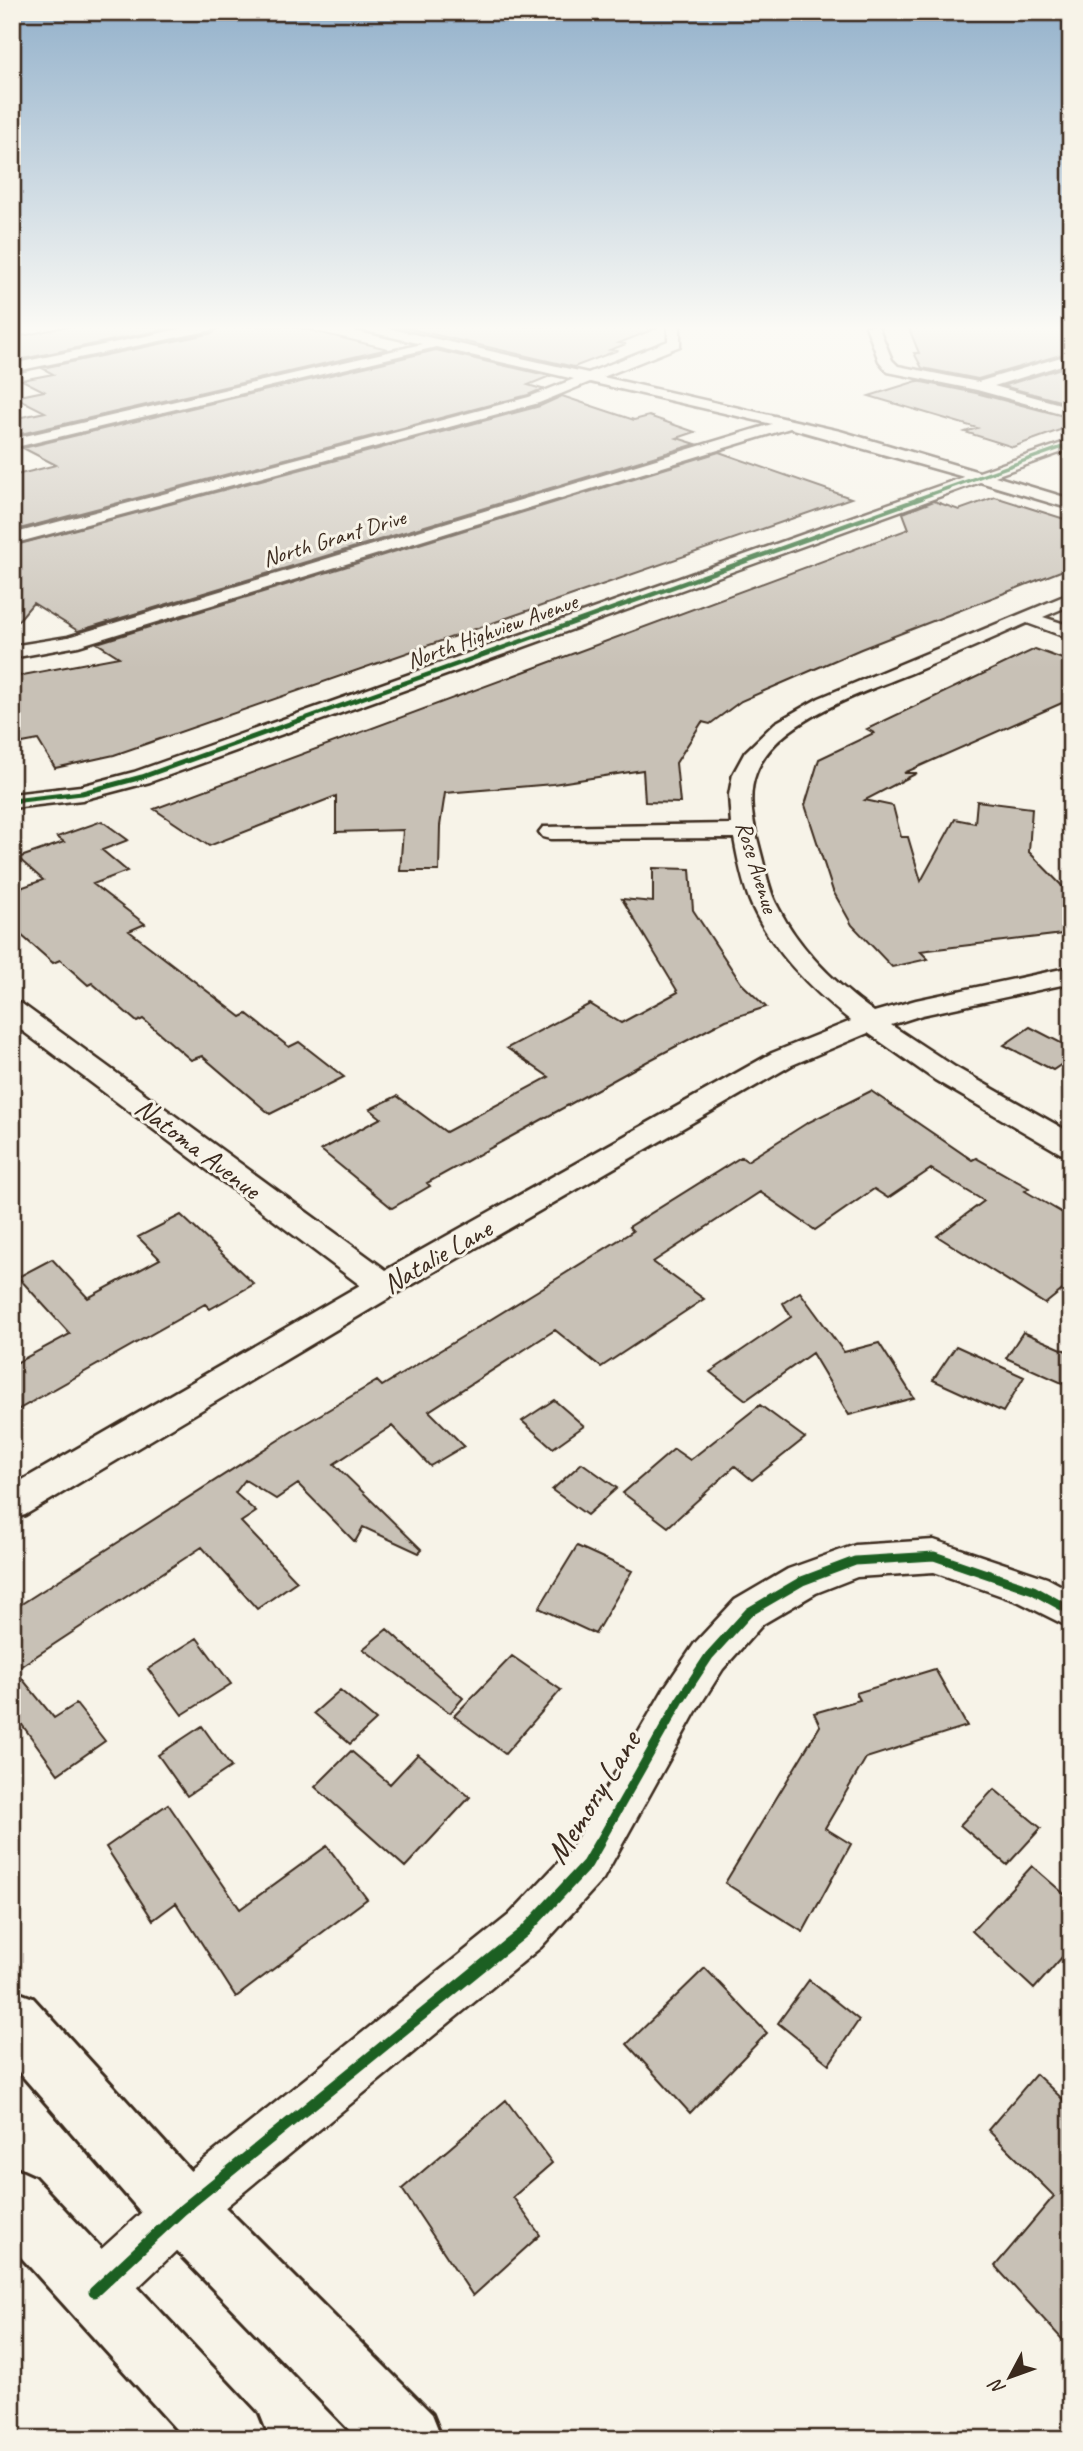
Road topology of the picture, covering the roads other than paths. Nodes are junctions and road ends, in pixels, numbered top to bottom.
1 (382, 440) edge
2 (734, 440) edge
3 (855, 440) edge
4 (1071, 444) edge
5 (980, 476) junction
6 (1071, 504) edge
7 (12, 539) edge
8 (1071, 598) edge
9 (1027, 617) junction
10 (1071, 633) edge
11 (12, 652) edge
12 (12, 801) edge
13 (743, 831) junction
14 (551, 832) dead end
15 (1071, 975) edge
16 (12, 1010) edge
17 (869, 1023) junction
18 (1071, 1146) edge
19 (384, 1286) junction
20 (12, 1504) edge
21 (1071, 1611) edge
22 (12, 2019) edge
23 (12, 2199) edge
24 (182, 2210) junction
25 (94, 2292) junction
26 (232, 2439) edge
27 (407, 2439) edge

1 - 7 street
2 - 11 street, North Grant Drive
3 - 5 street
4 - 5 street, North Highview Avenue
5 - 6 street
5 - 12 street, North Highview Avenue
8 - 9 street, Rose Avenue
9 - 10 street
9 - 13 street, Rose Avenue
13 - 14 street
13 - 17 street, Rose Avenue
15 - 17 street, Natalie Lane
16 - 19 street, Natoma Avenue
17 - 18 street, Rose Avenue
17 - 19 street, Natalie Lane
19 - 20 street, Natalie Lane
21 - 24 street, Memory Lane
22 - 24 main road
23 - 25 main road
24 - 25 street, Memory Lane
24 - 27 main road
25 - 26 main road

